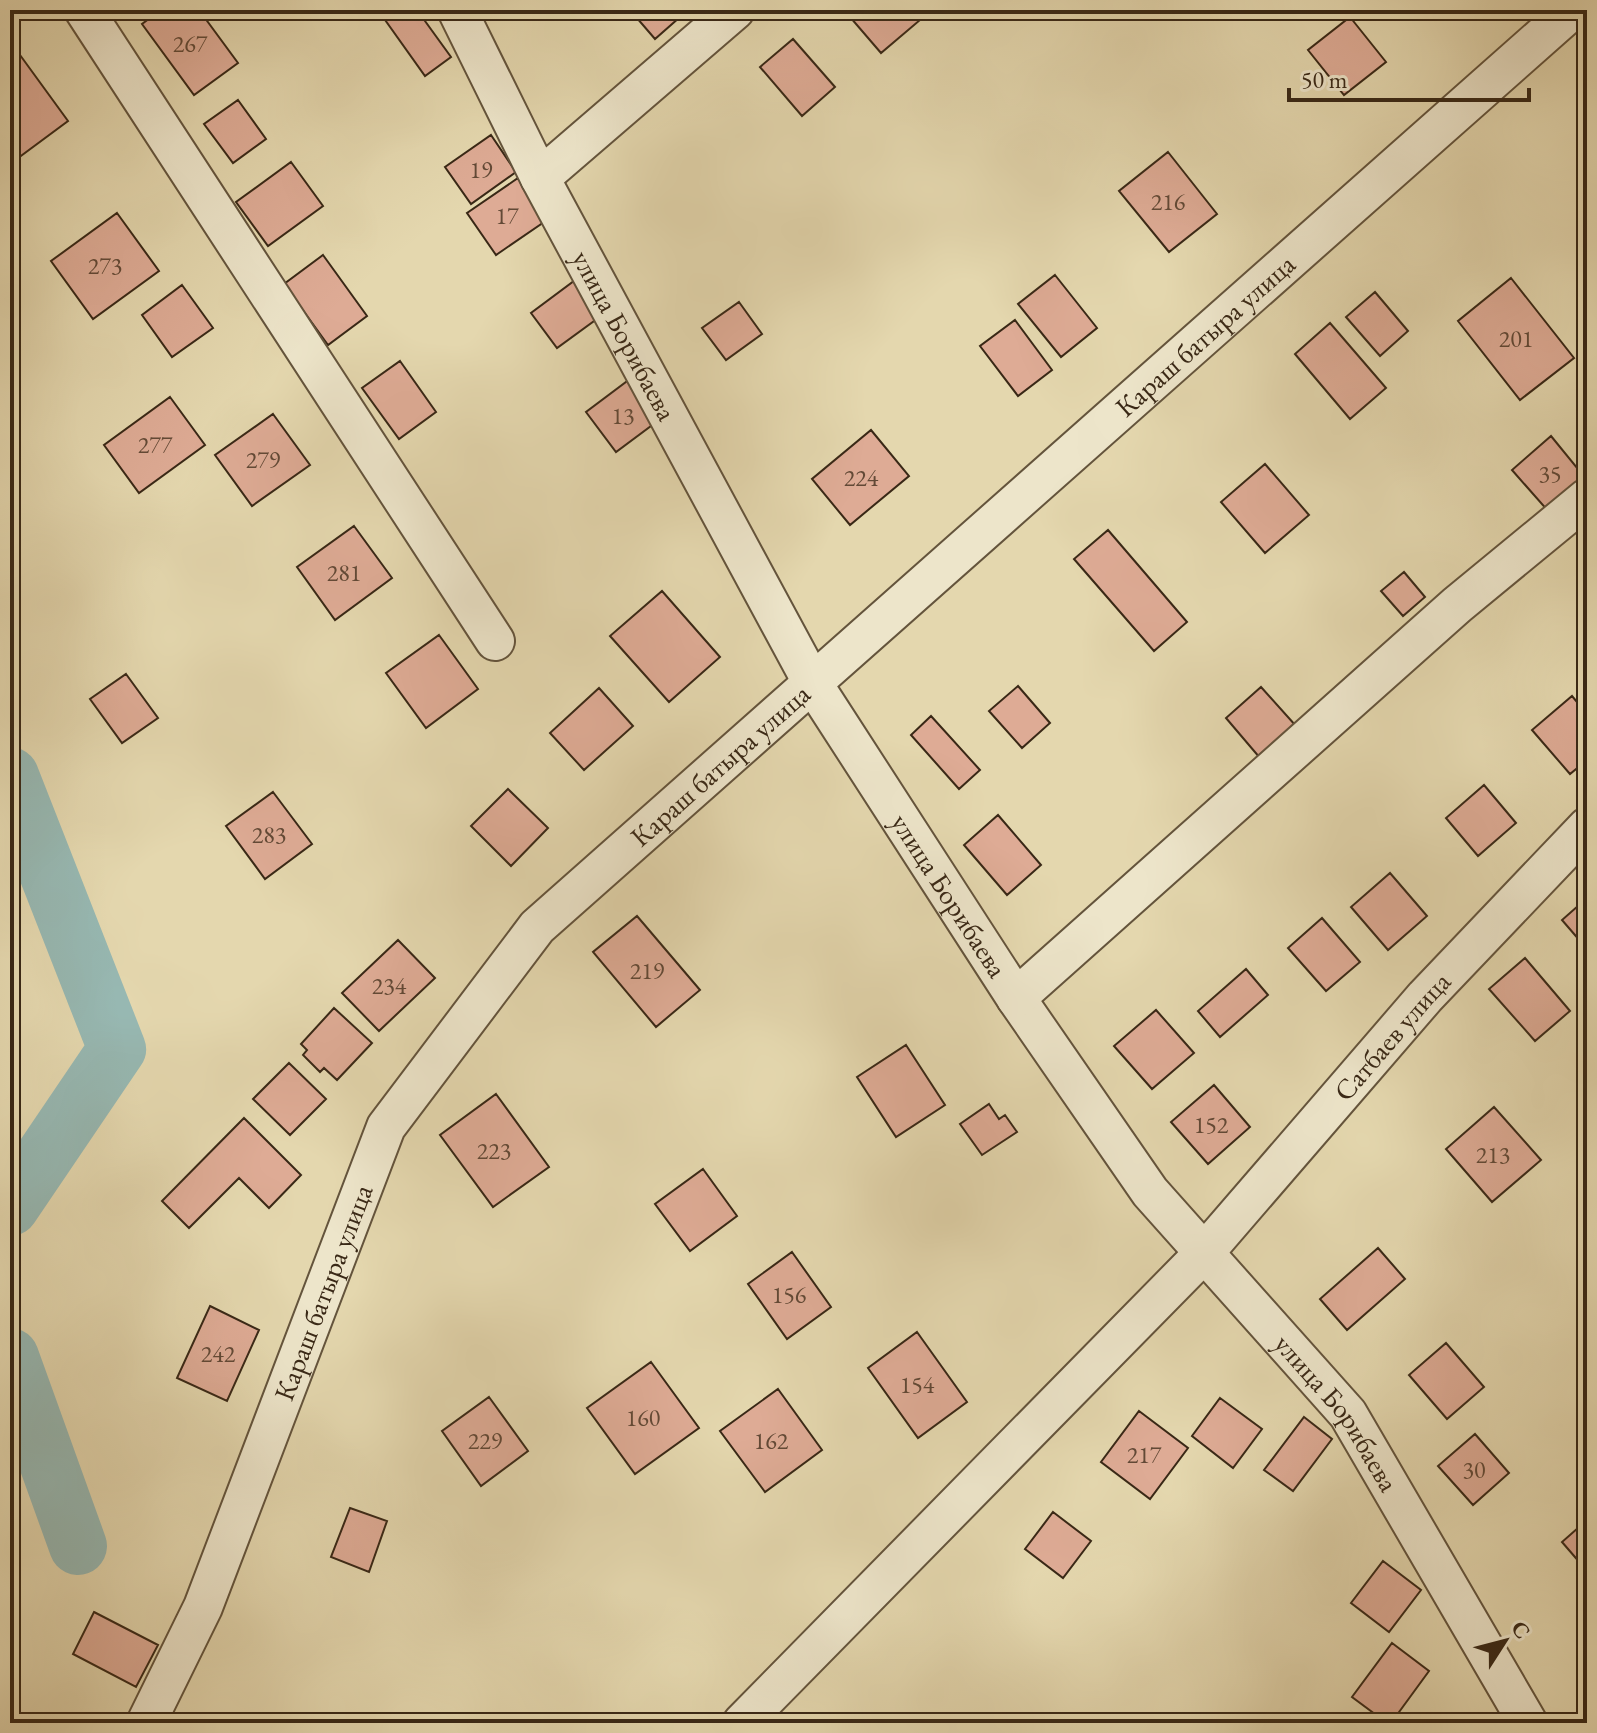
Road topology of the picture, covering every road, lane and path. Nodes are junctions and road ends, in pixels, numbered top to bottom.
1 (84, 10) edge
2 (457, 10) edge
3 (735, 10) edge
4 (1572, 10) edge
5 (540, 178) junction
6 (1587, 498) edge
7 (495, 641) dead end
8 (813, 684) junction
9 (1587, 827) edge
10 (1016, 998) junction
11 (1204, 1253) junction
12 (146, 1723) edge
13 (742, 1723) edge
14 (1528, 1723) edge

1 - 7 street
2 - 5 street, улица Борибаева
3 - 5 street
4 - 8 street, Караш батыра улица
5 - 8 street, улица Борибаева
6 - 10 street
8 - 10 street, улица Борибаева
8 - 12 street, Караш батыра улица
9 - 11 street, Сатбаев улица
10 - 11 street, улица Борибаева
11 - 13 street, Сатбаев улица
11 - 14 street, улица Борибаева

